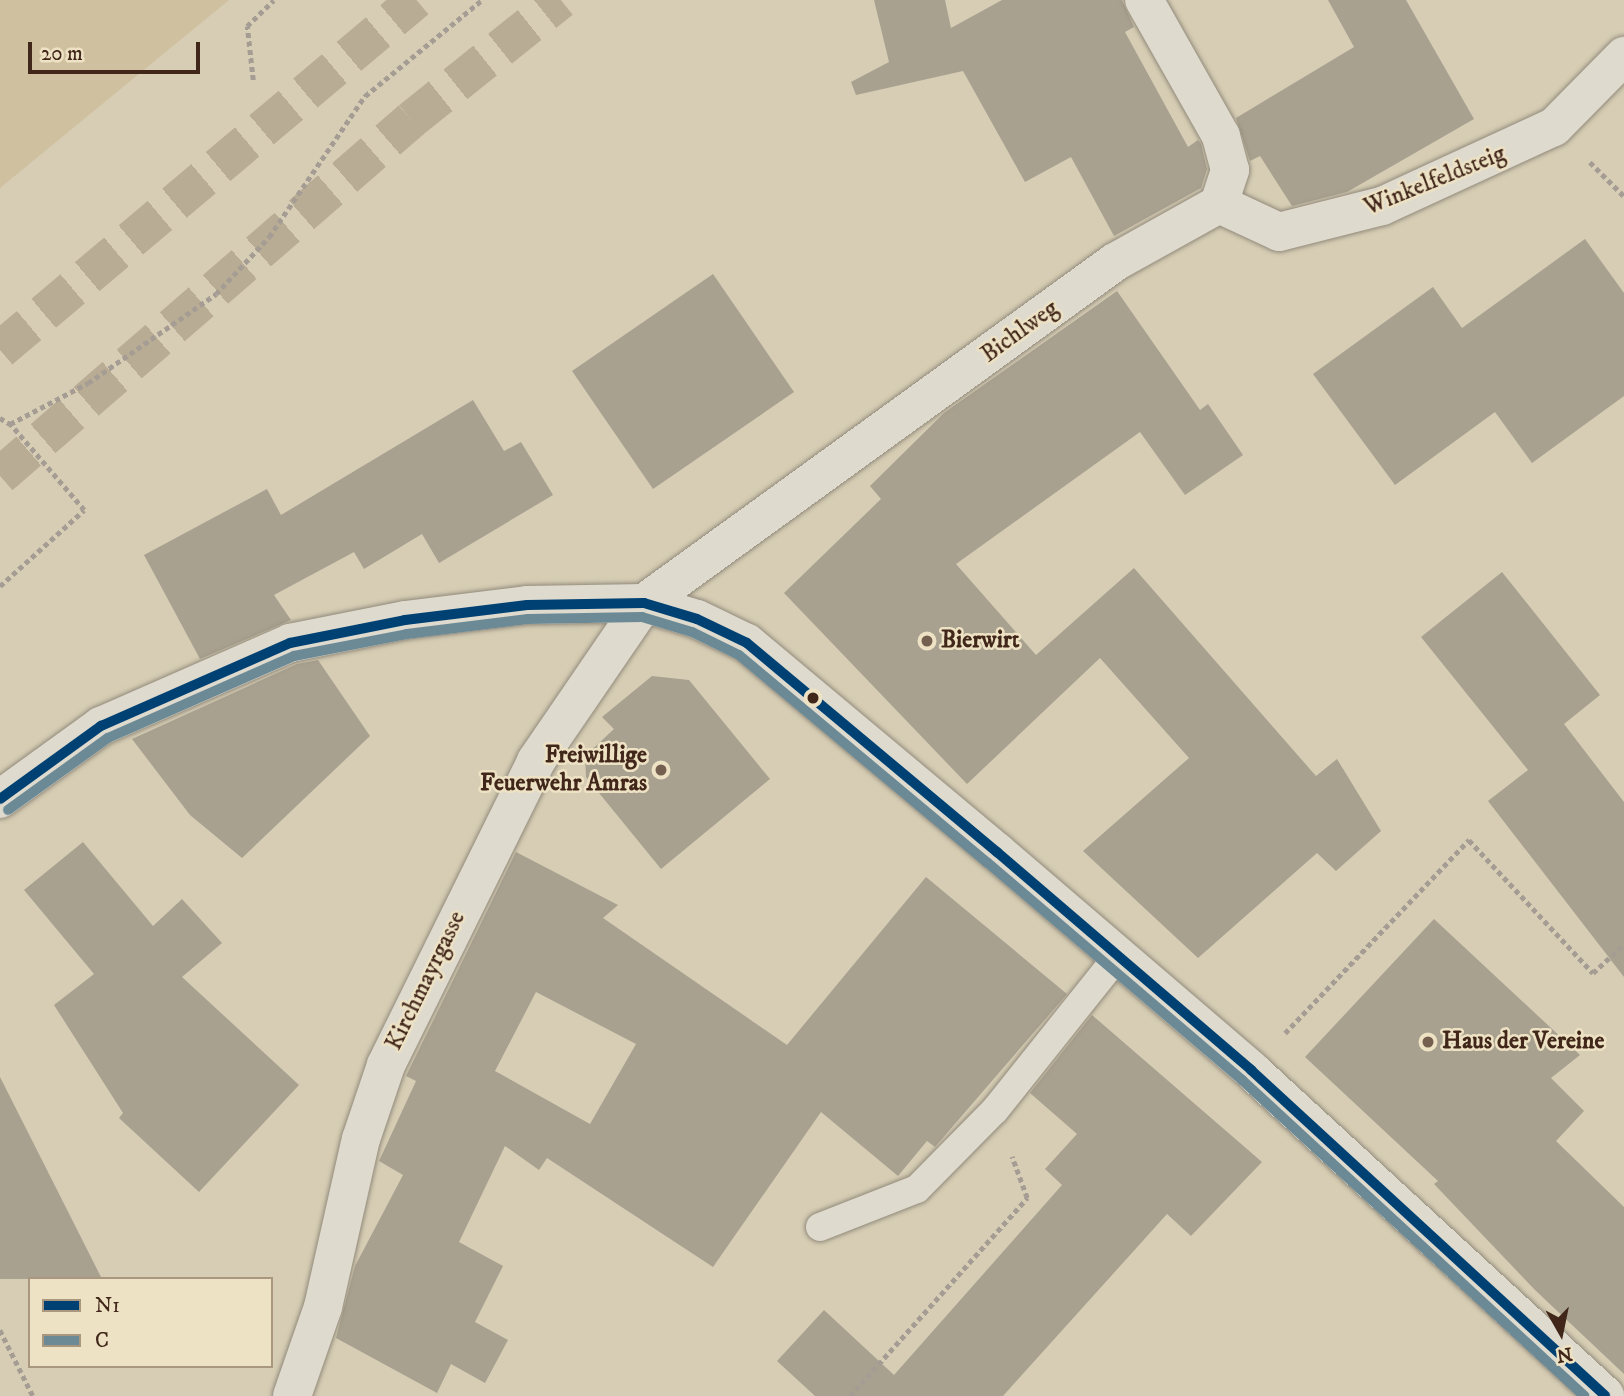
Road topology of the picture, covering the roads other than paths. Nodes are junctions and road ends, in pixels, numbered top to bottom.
1 (1144, 0) edge
2 (1624, 56) edge
3 (1219, 204) junction
4 (644, 603) junction
5 (0, 799) edge
6 (1117, 957) junction
7 (820, 1227) dead end
8 (292, 1396) edge
9 (1605, 1396) edge

1 - 3 street
2 - 3 street, Winkelfeldsteig
3 - 4 street, Bichlweg
4 - 5 street
4 - 6 street
4 - 8 street, Kirchmayrgasse
6 - 7 lane
6 - 9 street

